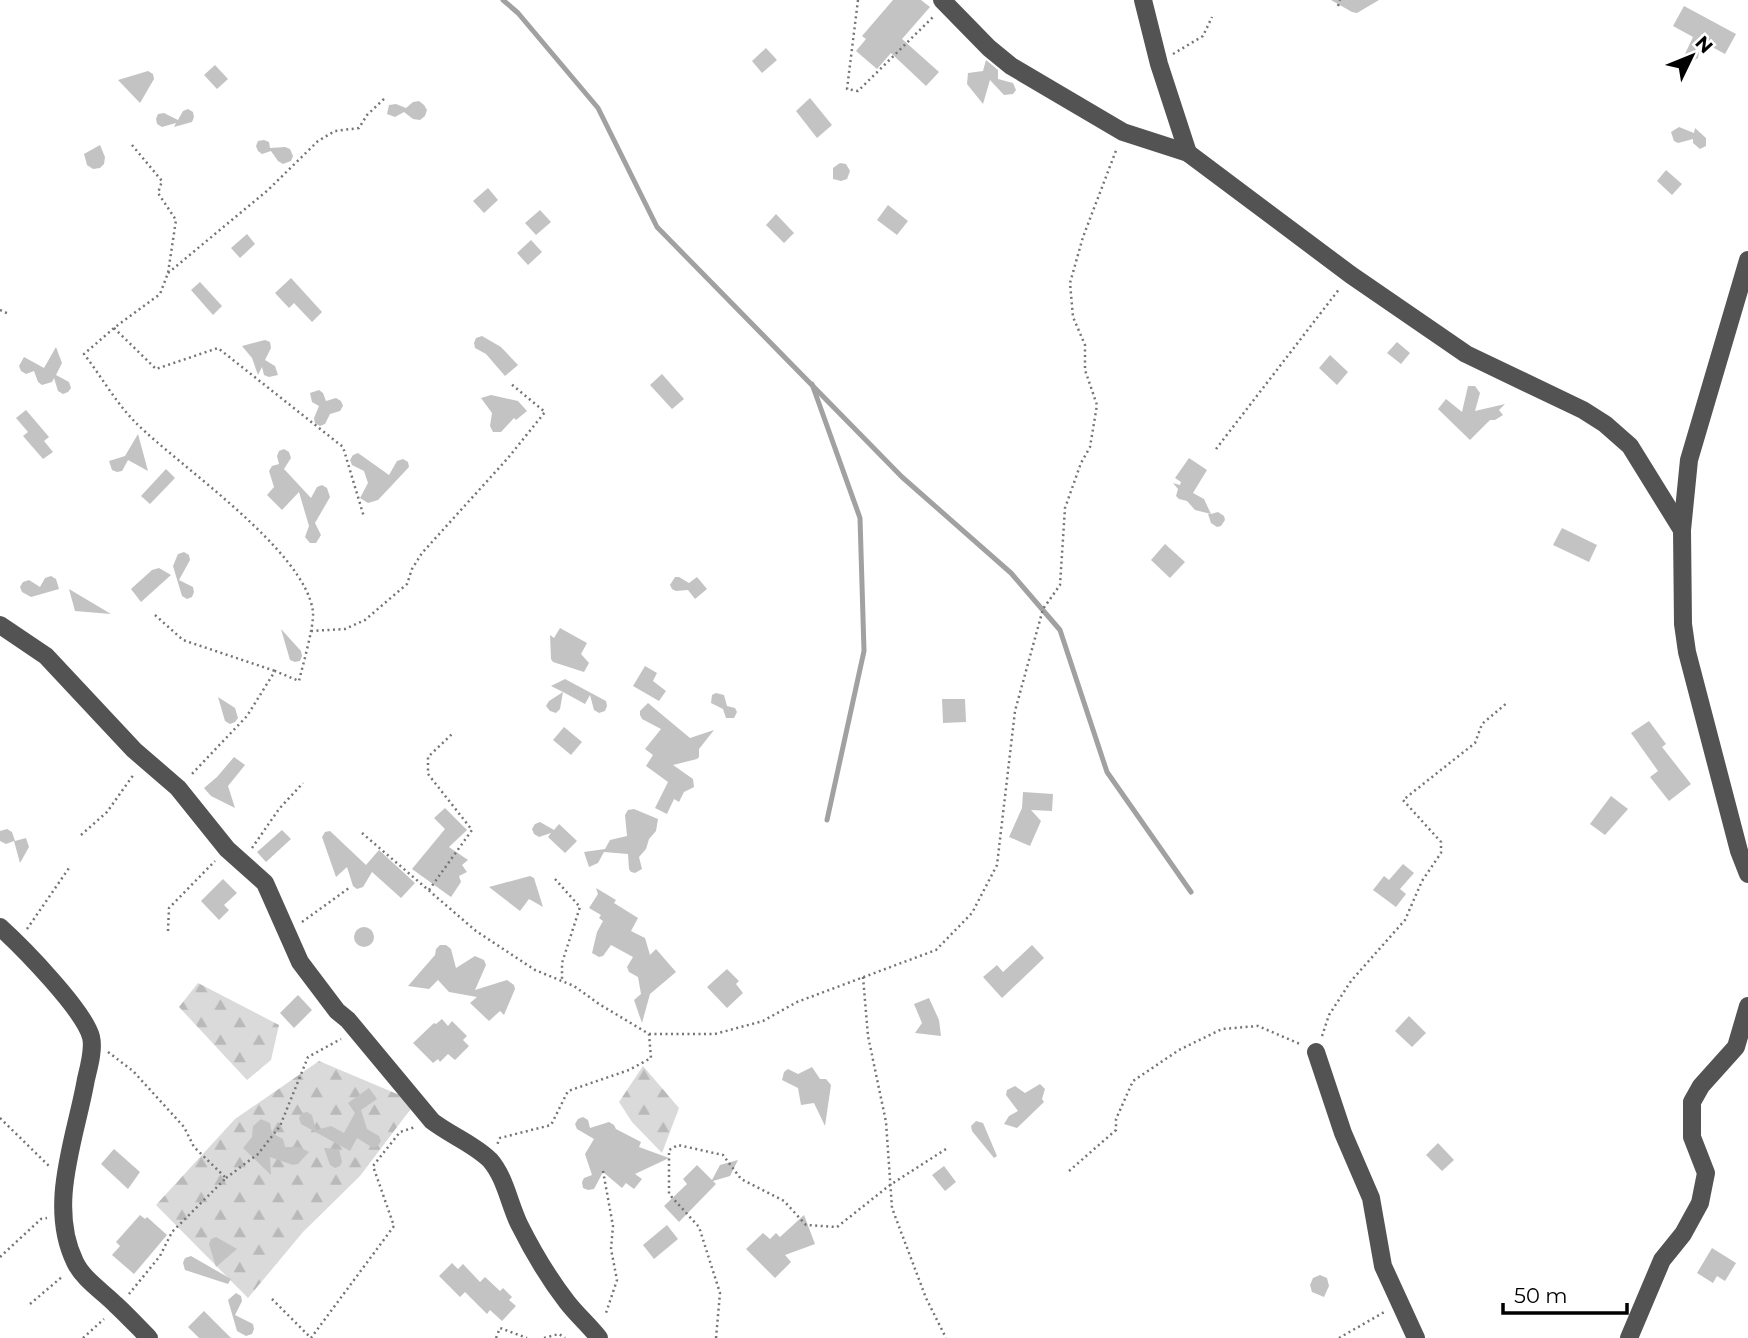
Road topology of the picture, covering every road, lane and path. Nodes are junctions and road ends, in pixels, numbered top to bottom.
1 (858, 0) edge
2 (1143, 0) edge
3 (1340, 0) edge
4 (944, 2) edge
5 (1338, 6) dead end
6 (1212, 17) dead end
7 (1159, 64) junction
8 (385, 98) dead end
9 (1124, 132) junction
10 (132, 145) dead end
11 (1188, 153) junction
12 (1748, 260) edge
13 (168, 273) junction
14 (1351, 275) junction
15 (0, 310) edge
16 (9, 313) dead end
17 (114, 328) junction
18 (510, 383) dead end
19 (1216, 449) dead end
20 (364, 517) dead end
21 (1682, 530) junction
22 (155, 615) dead end
23 (0, 625) edge
24 (309, 631) junction
25 (275, 671) junction
26 (1508, 702) dead end
27 (453, 734) dead end
28 (134, 750) junction
29 (303, 783) dead end
30 (178, 788) junction
31 (362, 833) dead end
32 (81, 835) dead end
33 (227, 849) junction
34 (242, 862) junction
35 (69, 868) dead end
36 (1748, 874) edge
37 (555, 879) dead end
38 (349, 888) dead end
39 (429, 890) junction
40 (0, 927) edge
41 (168, 931) dead end
42 (288, 933) junction
43 (18, 944) junction
44 (863, 977) junction
45 (562, 981) junction
46 (1748, 1006) edge
47 (357, 1030) junction
48 (649, 1034) junction
49 (92, 1040) junction
50 (1316, 1052) junction
51 (0, 1118) edge
52 (432, 1121) junction
53 (946, 1149) dead end
54 (490, 1161) junction
55 (603, 1171) dead end
56 (1069, 1171) dead end
57 (226, 1178) junction
58 (65, 1182) junction
59 (890, 1185) junction
60 (64, 1216) junction
61 (0, 1257) edge
62 (76, 1265) junction
63 (272, 1299) dead end
64 (1401, 1303) junction
65 (30, 1304) dead end
66 (118, 1306) junction
67 (599, 1337) edge
68 (83, 1338) edge
69 (149, 1338) edge
70 (496, 1338) edge
71 (527, 1338) edge
72 (544, 1338) edge
73 (565, 1338) edge
74 (716, 1338) edge
75 (946, 1338) edge
76 (1339, 1338) edge
77 (1416, 1338) edge
78 (1629, 1338) edge

1 - 4 path
2 - 7 street
3 - 5 path
4 - 9 street
6 - 7 path
7 - 11 street
8 - 13 path
9 - 11 street
9 - 44 path
10 - 13 path
11 - 14 street
12 - 21 street
13 - 17 path
14 - 19 path
14 - 21 street
15 - 16 path
17 - 20 path
17 - 24 path
18 - 24 path
21 - 36 street
22 - 25 path
23 - 28 street
24 - 25 path
25 - 30 path
26 - 50 path
27 - 39 path
28 - 30 street
28 - 32 path
29 - 34 path
30 - 33 street
31 - 39 path
33 - 34 street
33 - 41 path
34 - 42 street
35 - 43 path
37 - 45 path
38 - 42 path
39 - 45 path
40 - 43 street
42 - 47 street
43 - 49 street
44 - 48 path
44 - 59 path
45 - 48 path
46 - 78 street
47 - 52 street
47 - 57 path
48 - 54 path
49 - 57 path
49 - 58 street
50 - 56 path
50 - 64 street
51 - 58 path
52 - 54 street
52 - 63 path
53 - 59 path
54 - 67 street
55 - 67 path
57 - 66 path
58 - 60 street
59 - 74 path
59 - 75 path
60 - 61 path
60 - 62 street
62 - 65 path
62 - 66 street
64 - 76 path
64 - 77 street
66 - 68 path
66 - 69 street
70 - 71 path
72 - 73 path

